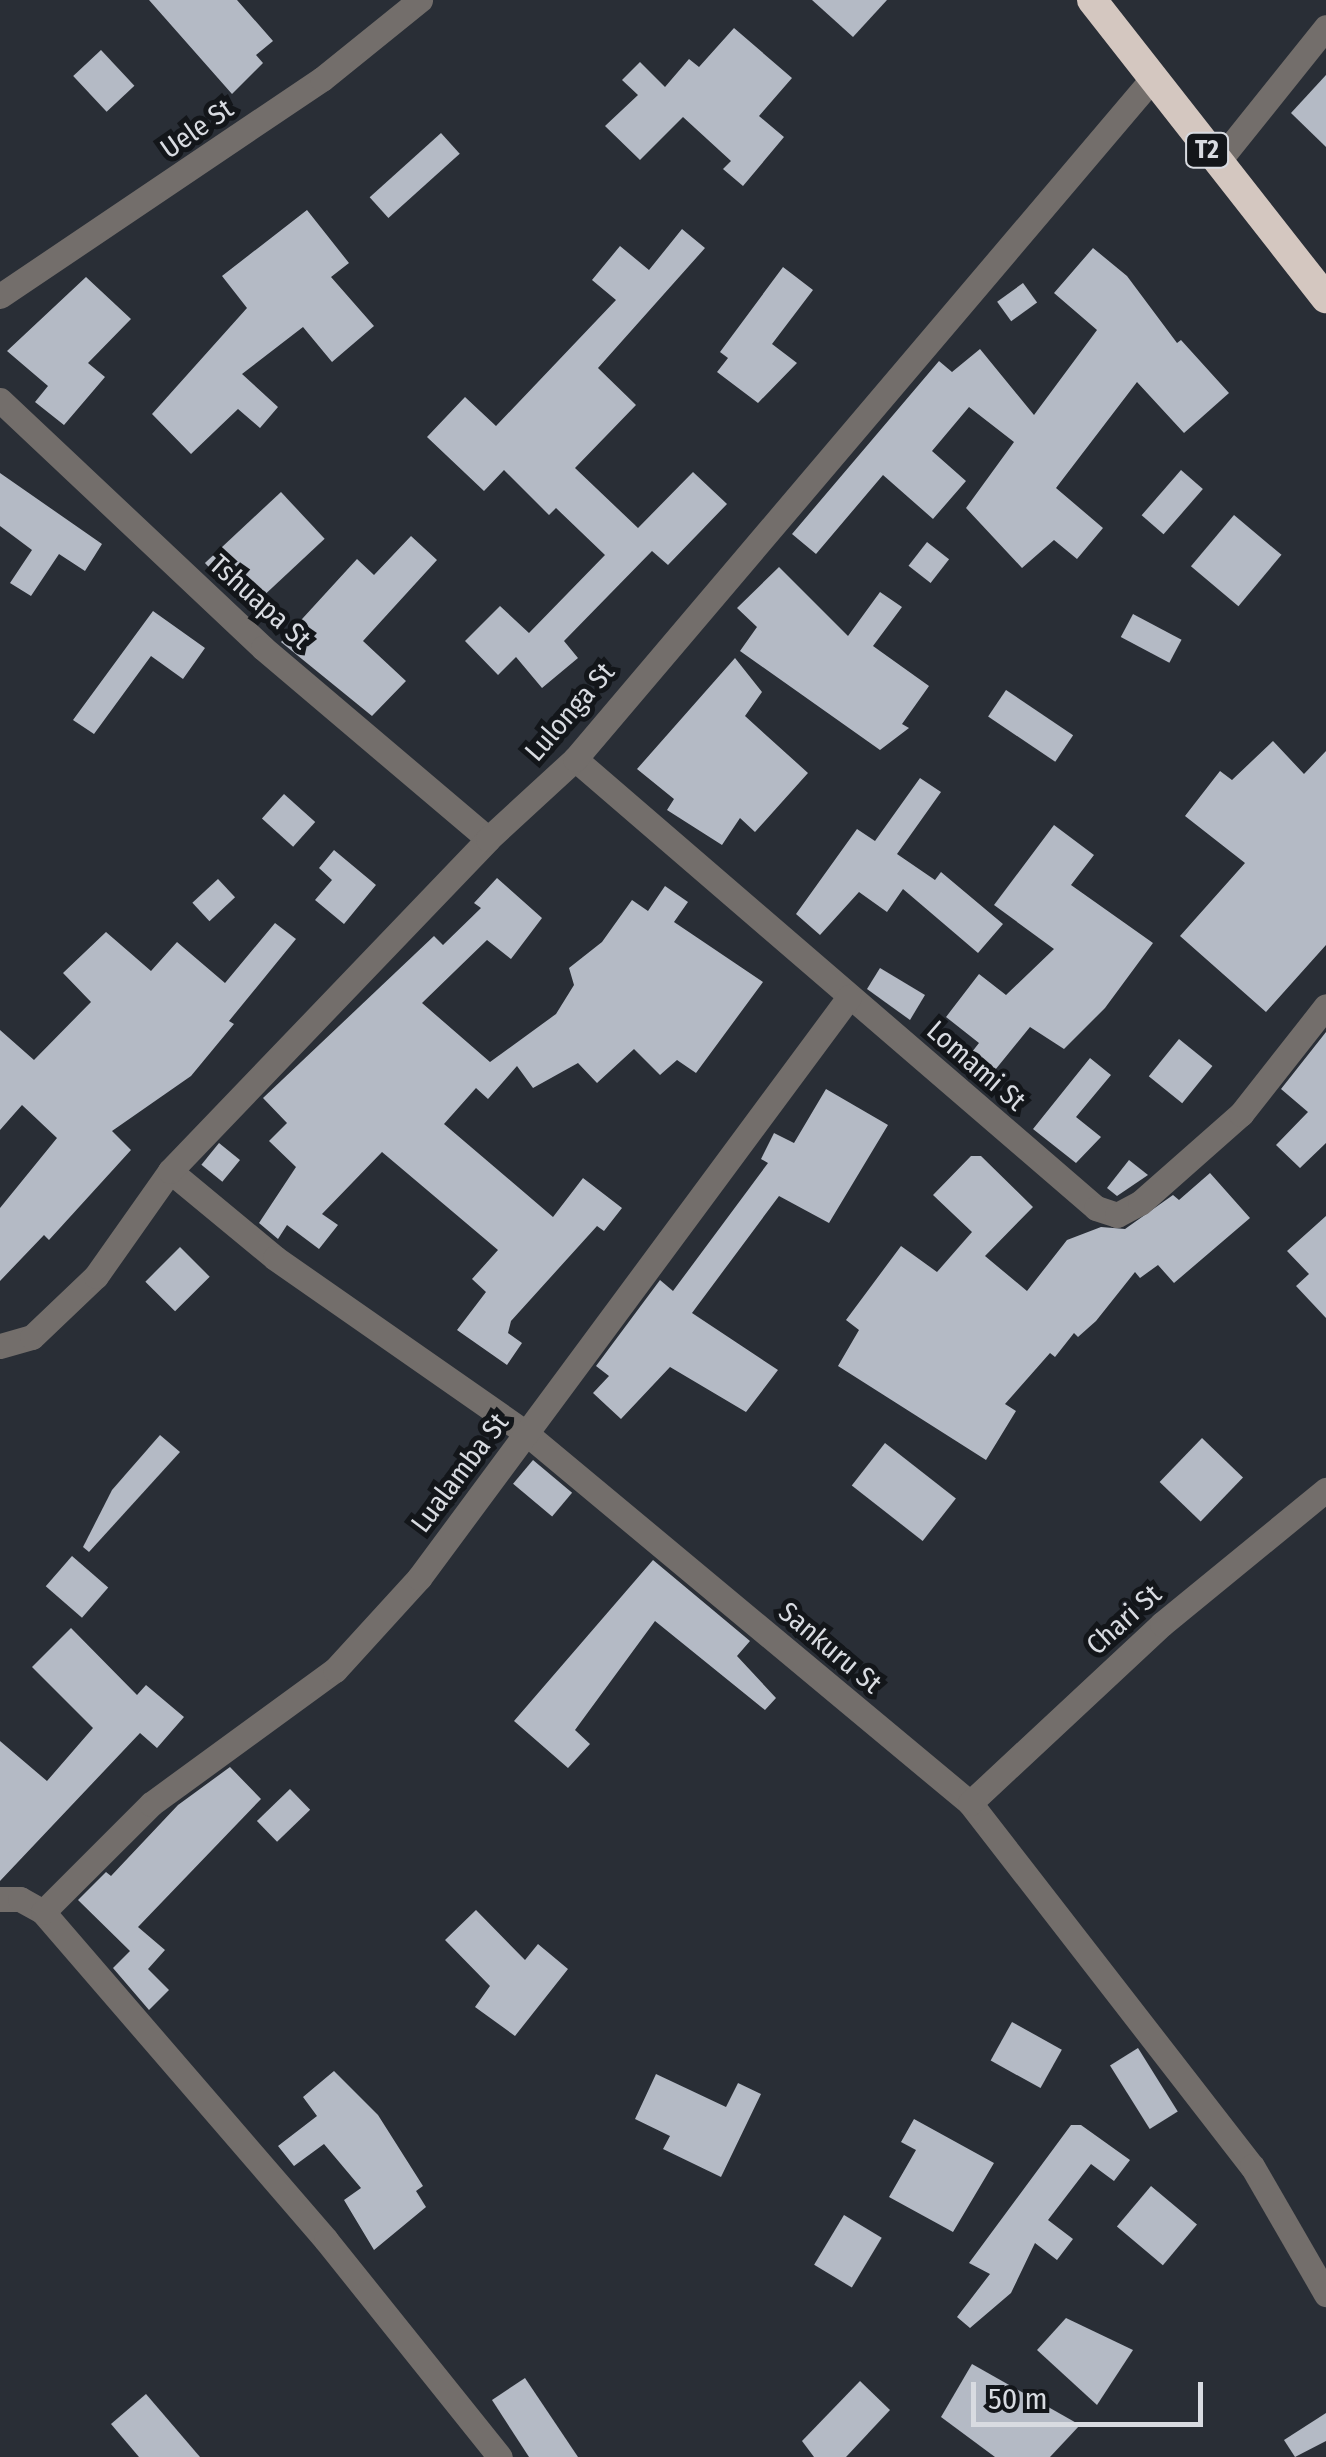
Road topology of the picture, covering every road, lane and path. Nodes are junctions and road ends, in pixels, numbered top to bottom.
1 (420, 0) edge
2 (1092, 0) edge
3 (1326, 27) edge
4 (1152, 79) junction
5 (1217, 163) junction
6 (0, 296) edge
7 (1326, 298) edge
8 (0, 400) edge
9 (575, 759) junction
10 (488, 838) junction
11 (849, 997) junction
12 (1326, 1006) edge
13 (170, 1170) junction
14 (0, 1346) edge
15 (527, 1434) junction
16 (1326, 1490) edge
17 (970, 1803) junction
18 (0, 1898) edge
19 (43, 1912) junction
20 (1326, 2294) edge
21 (500, 2457) edge

1 - 6 street, Uele St
2 - 4 highway, T2
3 - 5 street
4 - 5 highway, T2
4 - 9 street, Lulonga St
5 - 7 highway, T2
8 - 10 street, Tshuapa St
9 - 10 street, Lulonga St
9 - 11 street, Lomami St
10 - 13 street, Lulonga St
11 - 12 street, Lomami St
11 - 15 street, Lualamba St
13 - 14 street, Lulonga St
13 - 15 street, Sankuru St
15 - 17 street, Sankuru St
15 - 19 street, Lualamba St
16 - 17 street, Chari St
17 - 20 street, Sankuru St
18 - 19 street
19 - 21 street

